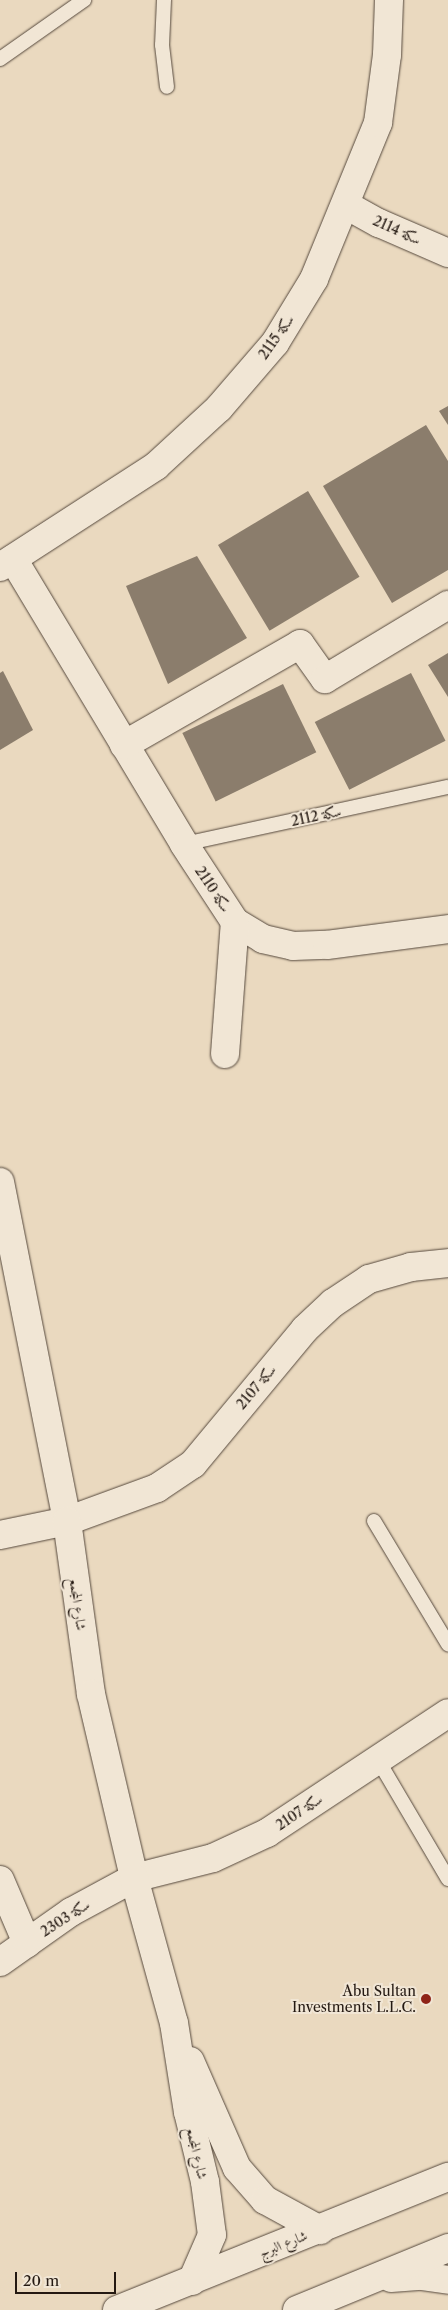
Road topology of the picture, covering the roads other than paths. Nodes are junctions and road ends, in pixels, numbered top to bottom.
1 (84, 0) edge
2 (164, 0) edge
3 (389, 0) edge
4 (0, 60) edge
5 (167, 87) dead end
6 (346, 206) junction
7 (448, 252) edge
8 (6, 563) edge
9 (448, 605) edge
10 (124, 745) junction
11 (448, 787) edge
12 (184, 844) junction
13 (235, 922) junction
14 (448, 929) edge
15 (225, 1054) dead end
16 (0, 1182) edge
17 (448, 1263) edge
18 (67, 1521) junction
19 (374, 1521) dead end
20 (0, 1535) edge
21 (448, 1644) edge
22 (448, 1713) edge
23 (378, 1760) junction
24 (134, 1878) junction
25 (448, 1879) edge
26 (0, 1880) edge
27 (27, 1943) junction
28 (0, 1962) edge
29 (174, 2023) junction
30 (446, 2183) edge
31 (320, 2230) junction
32 (448, 2248) edge
33 (375, 2278) junction
34 (192, 2280) junction
35 (448, 2280) edge
36 (117, 2310) edge
37 (297, 2310) edge

1 - 4 lane
2 - 5 lane
3 - 6 street, سكة 2115
6 - 7 street, سكة 2114
6 - 8 street, سكة 2115
8 - 10 street, سكة 2110
9 - 10 street
10 - 12 street, سكة 2110
11 - 12 lane, سكة 2112
12 - 13 street, سكة 2110
13 - 14 street, سكة 2110
13 - 15 street
16 - 18 street, شارع المجمع
17 - 18 street, سكة 2107
18 - 20 street, سكة 2107
18 - 24 street, شارع المجمع
19 - 21 lane
22 - 23 street, سكة 2107
23 - 24 street, سكة 2107
23 - 25 lane
24 - 27 street, سكة 2303
24 - 29 street, شارع المجمع
26 - 27 street
27 - 28 street, سكة 2303
29 - 31 street, شارع المجمع
29 - 34 street, شارع المجمع
30 - 31 street, شارع البرج
31 - 34 street, شارع البرج
32 - 33 street
33 - 35 street
33 - 37 street
34 - 36 street, شارع البرج

